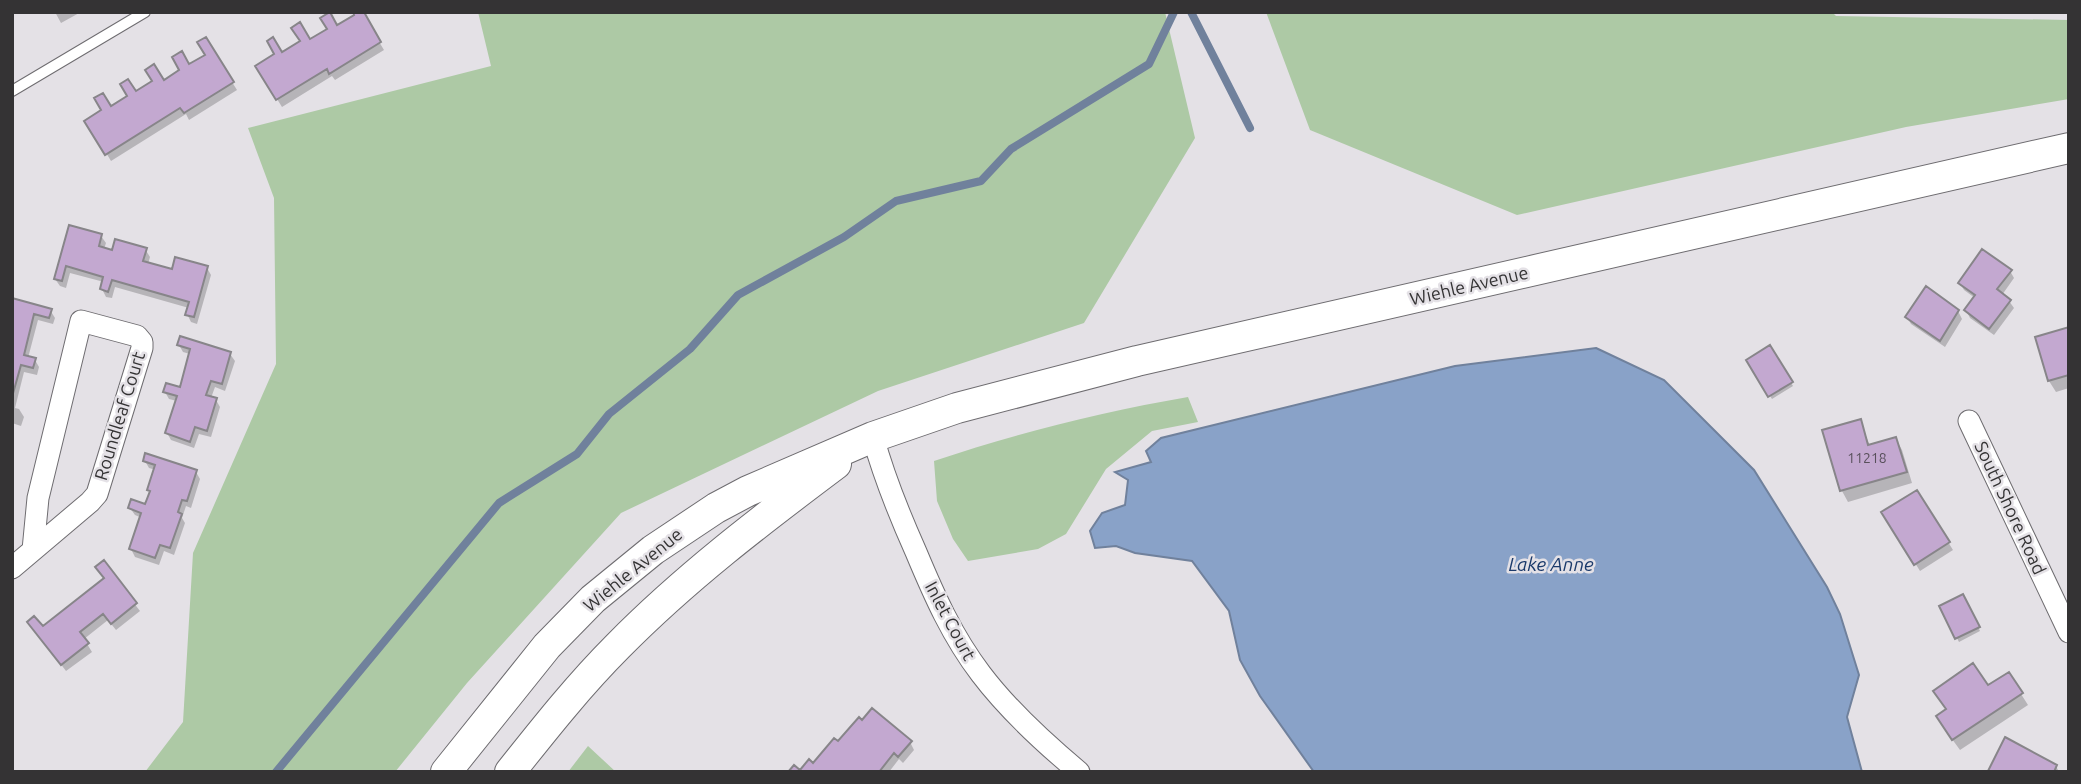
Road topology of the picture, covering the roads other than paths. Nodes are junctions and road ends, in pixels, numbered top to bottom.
1 (145, 12) edge
2 (12, 91) edge
3 (2069, 148) edge
4 (1969, 421) dead end
5 (873, 437) junction
6 (33, 550) junction
7 (12, 568) edge
8 (2069, 632) edge
9 (446, 772) edge
10 (510, 772) edge
11 (1079, 772) edge

1 - 2 lane
3 - 5 main road, Wiehle Avenue
4 - 8 street, South Shore Road
5 - 9 main road, Wiehle Avenue
5 - 10 main road, Wiehle Avenue
5 - 11 street, Inlet Court
6 - 6 street, Roundleaf Court
6 - 7 street, Roundleaf Court

